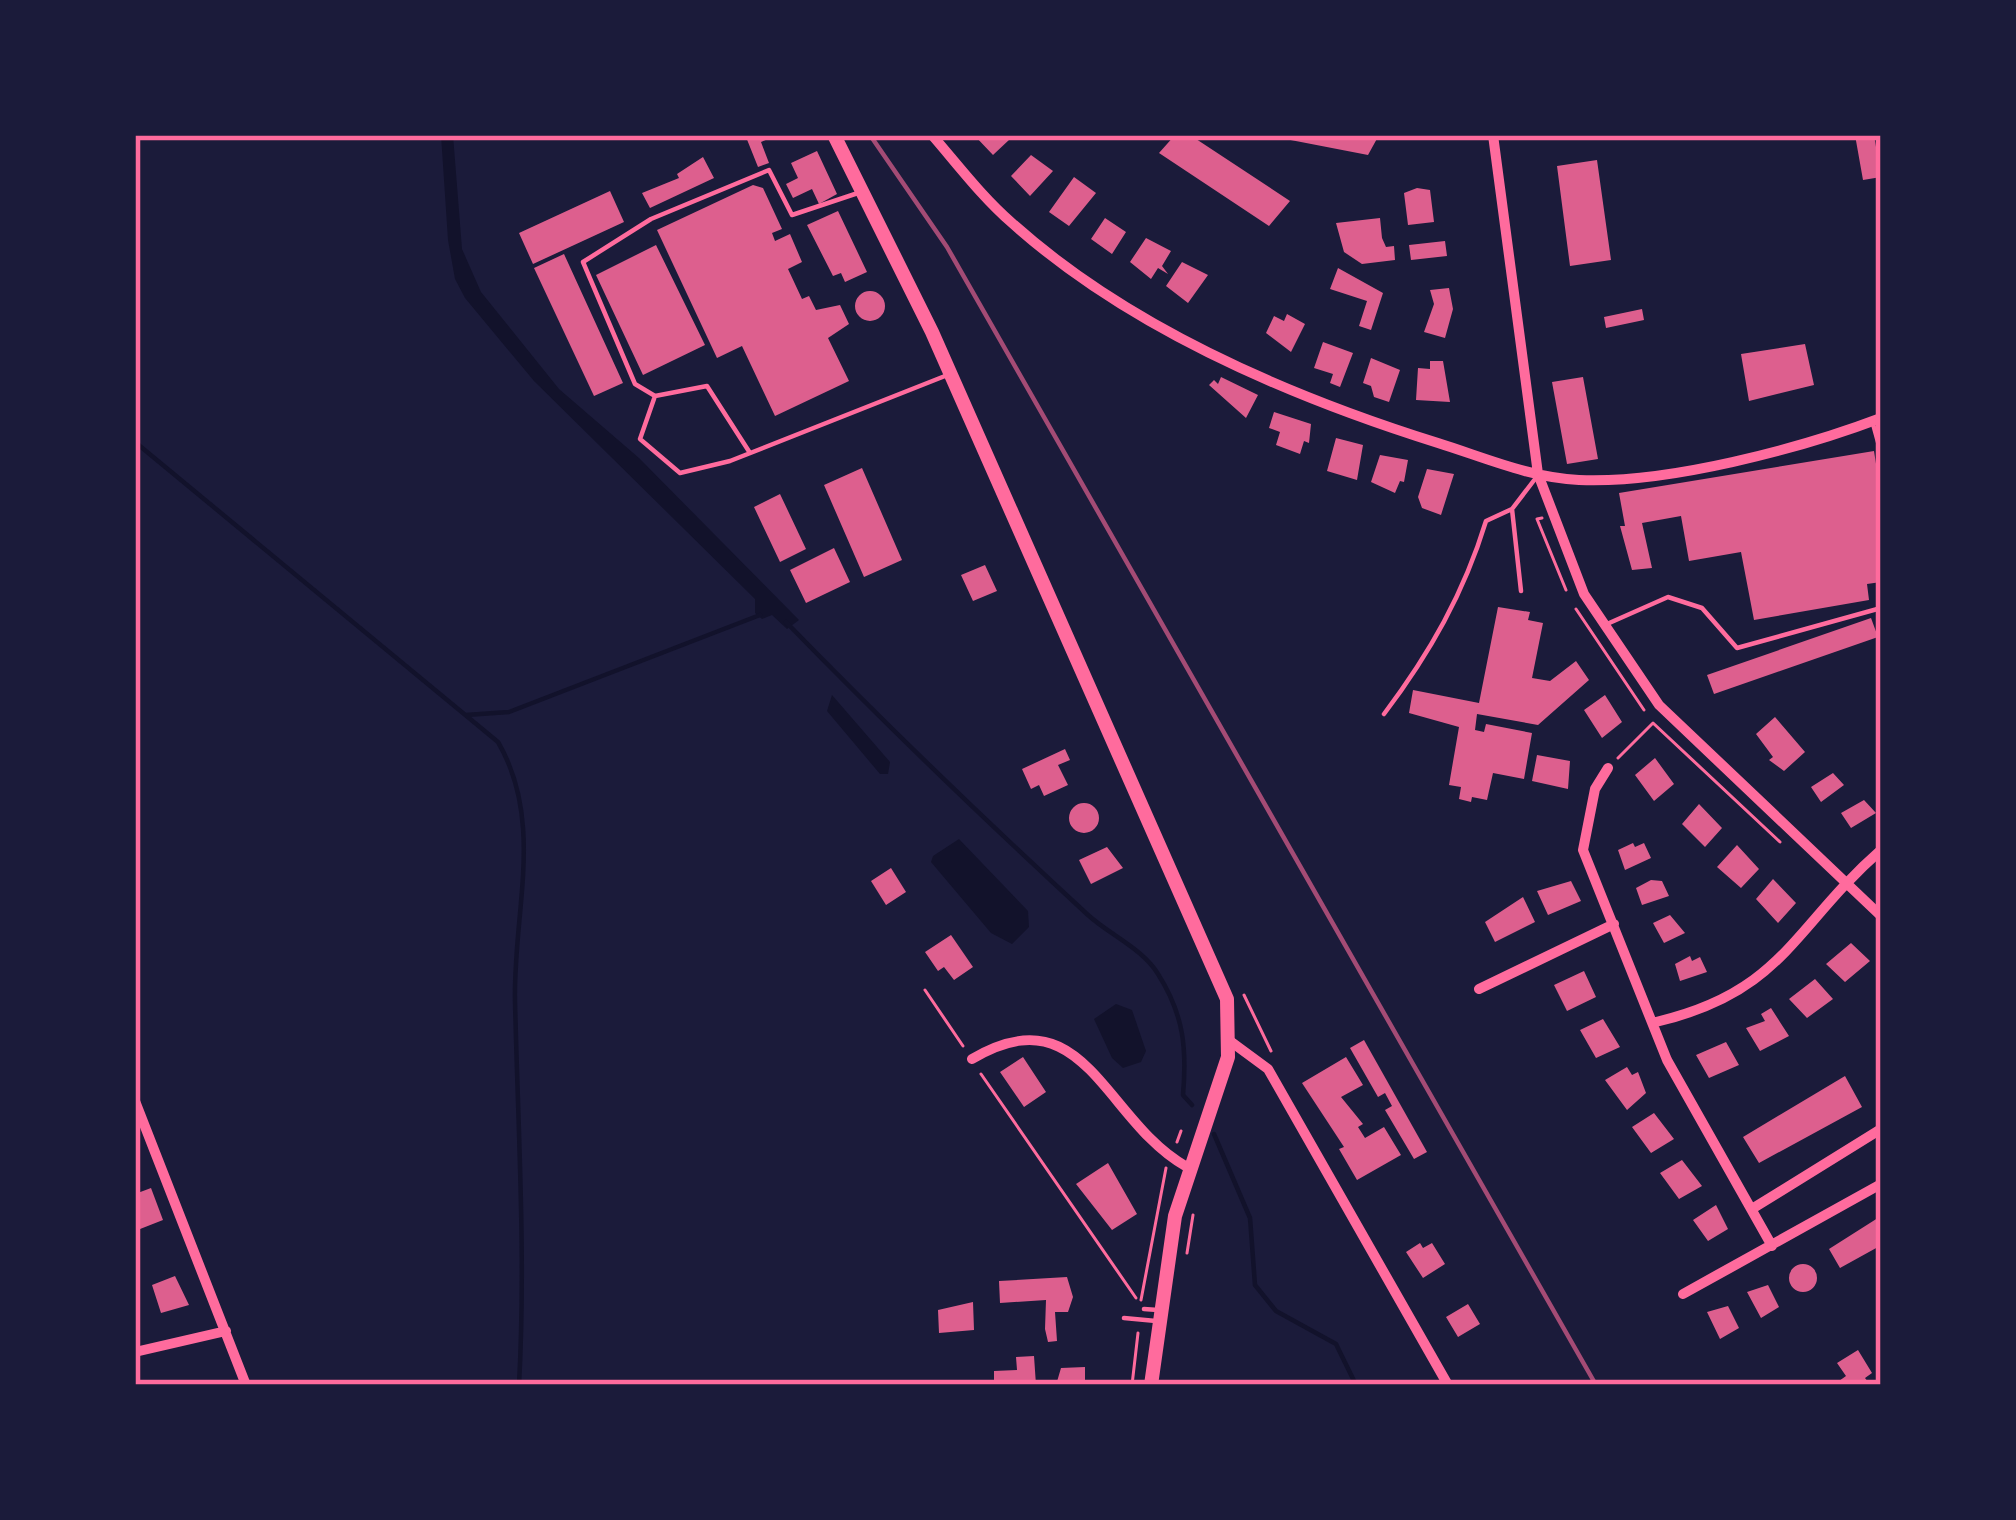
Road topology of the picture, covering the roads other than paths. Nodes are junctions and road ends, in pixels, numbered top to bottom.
1 (834, 135) edge
2 (932, 135) edge
3 (1493, 135) edge
4 (864, 190) junction
5 (950, 374) junction
6 (655, 396) junction
7 (1876, 419) edge
8 (750, 453) junction
9 (1881, 453) edge
10 (1538, 474) junction
11 (1512, 509) junction
12 (1521, 591) dead end
13 (1881, 608) edge
14 (1602, 626) junction
15 (1384, 714) dead end
16 (1608, 768) road end
17 (1881, 850) edge
18 (1848, 884) junction
19 (1881, 916) edge
20 (1614, 924) junction
21 (1479, 988) dead end
22 (1656, 1022) junction
23 (1230, 1041) junction
24 (972, 1059) road end
25 (135, 1101) edge
26 (1880, 1131) edge
27 (1187, 1167) junction
28 (1881, 1184) edge
29 (1755, 1208) junction
30 (1772, 1246) junction
31 (1682, 1294) dead end
32 (1150, 1311) junction
33 (1124, 1318) dead end
34 (226, 1331) junction
35 (135, 1352) edge
36 (246, 1385) edge
37 (1151, 1385) edge
38 (1448, 1385) edge

1 - 4 street
2 - 10 street
3 - 10 street
4 - 5 street
4 - 6 lane
5 - 8 lane
5 - 23 street
6 - 8 lane
6 - 8 lane
7 - 9 lane
7 - 10 street
10 - 11 lane
10 - 14 street
11 - 12 lane
11 - 15 lane
13 - 14 lane
14 - 18 street
16 - 20 street
17 - 18 street
18 - 19 street
18 - 22 street
20 - 21 street
20 - 22 street
22 - 29 street
23 - 27 street
23 - 38 street
24 - 27 street
25 - 34 street
26 - 29 street
27 - 32 street
28 - 30 street
29 - 30 street
30 - 31 street
32 - 33 lane
32 - 37 street
34 - 35 street
34 - 36 street

